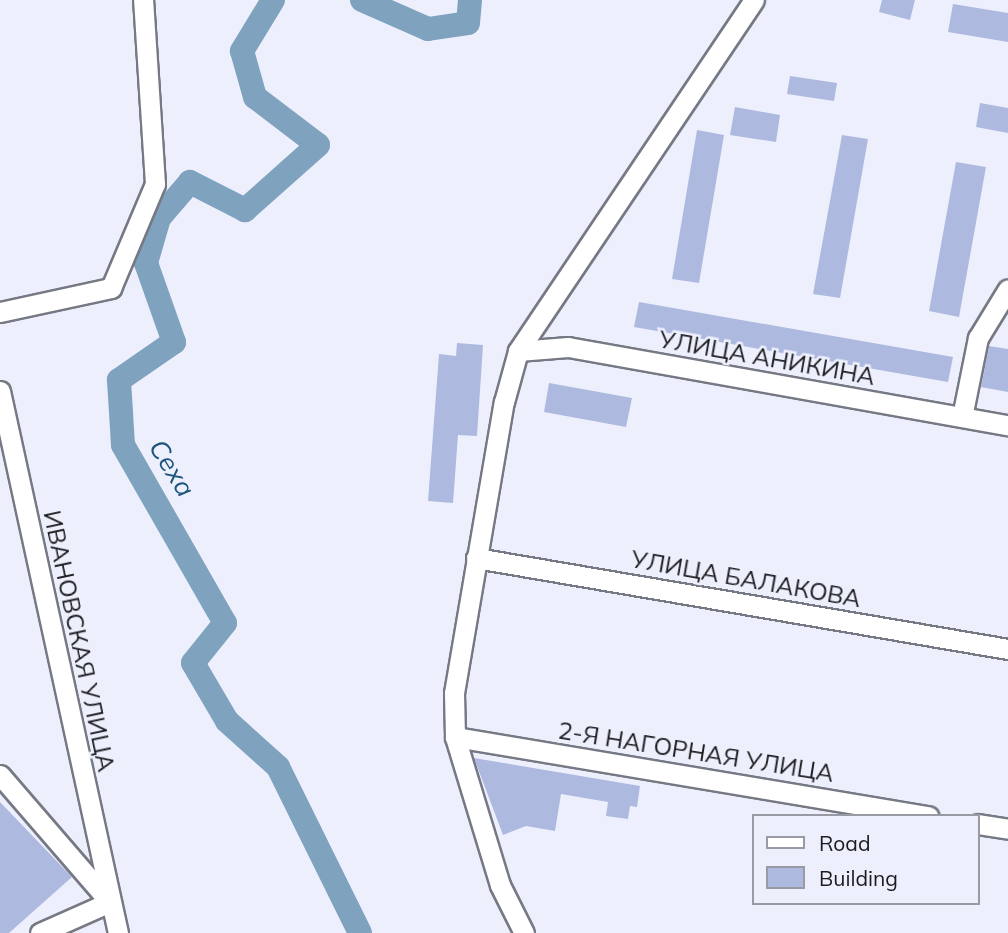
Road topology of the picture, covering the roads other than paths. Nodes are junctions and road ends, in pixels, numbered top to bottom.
1 (143, 0) edge
2 (754, 0) edge
3 (1008, 289) edge
4 (0, 312) edge
5 (518, 351) junction
6 (0, 391) edge
7 (962, 417) junction
8 (1008, 425) edge
9 (476, 558) junction
10 (1008, 649) edge
11 (455, 737) junction
12 (0, 775) edge
13 (916, 814) edge
14 (980, 824) edge
15 (1008, 829) edge
16 (110, 902) junction
17 (40, 933) edge
18 (117, 933) edge
19 (524, 933) edge

1 - 4 street
2 - 5 street
3 - 7 street
5 - 7 street, УЛИЦА АНИКИНА
5 - 9 street
6 - 16 street, ИВАНОВСКАЯ УЛИЦА
7 - 8 street, УЛИЦА АНИКИНА
9 - 10 street, УЛИЦА БАЛАКОВА
9 - 11 street
11 - 13 street, 2-Я НАГОРНАЯ УЛИЦА
11 - 19 street
12 - 16 street
14 - 15 street
16 - 17 street
16 - 18 street, ИВАНОВСКАЯ УЛИЦА

